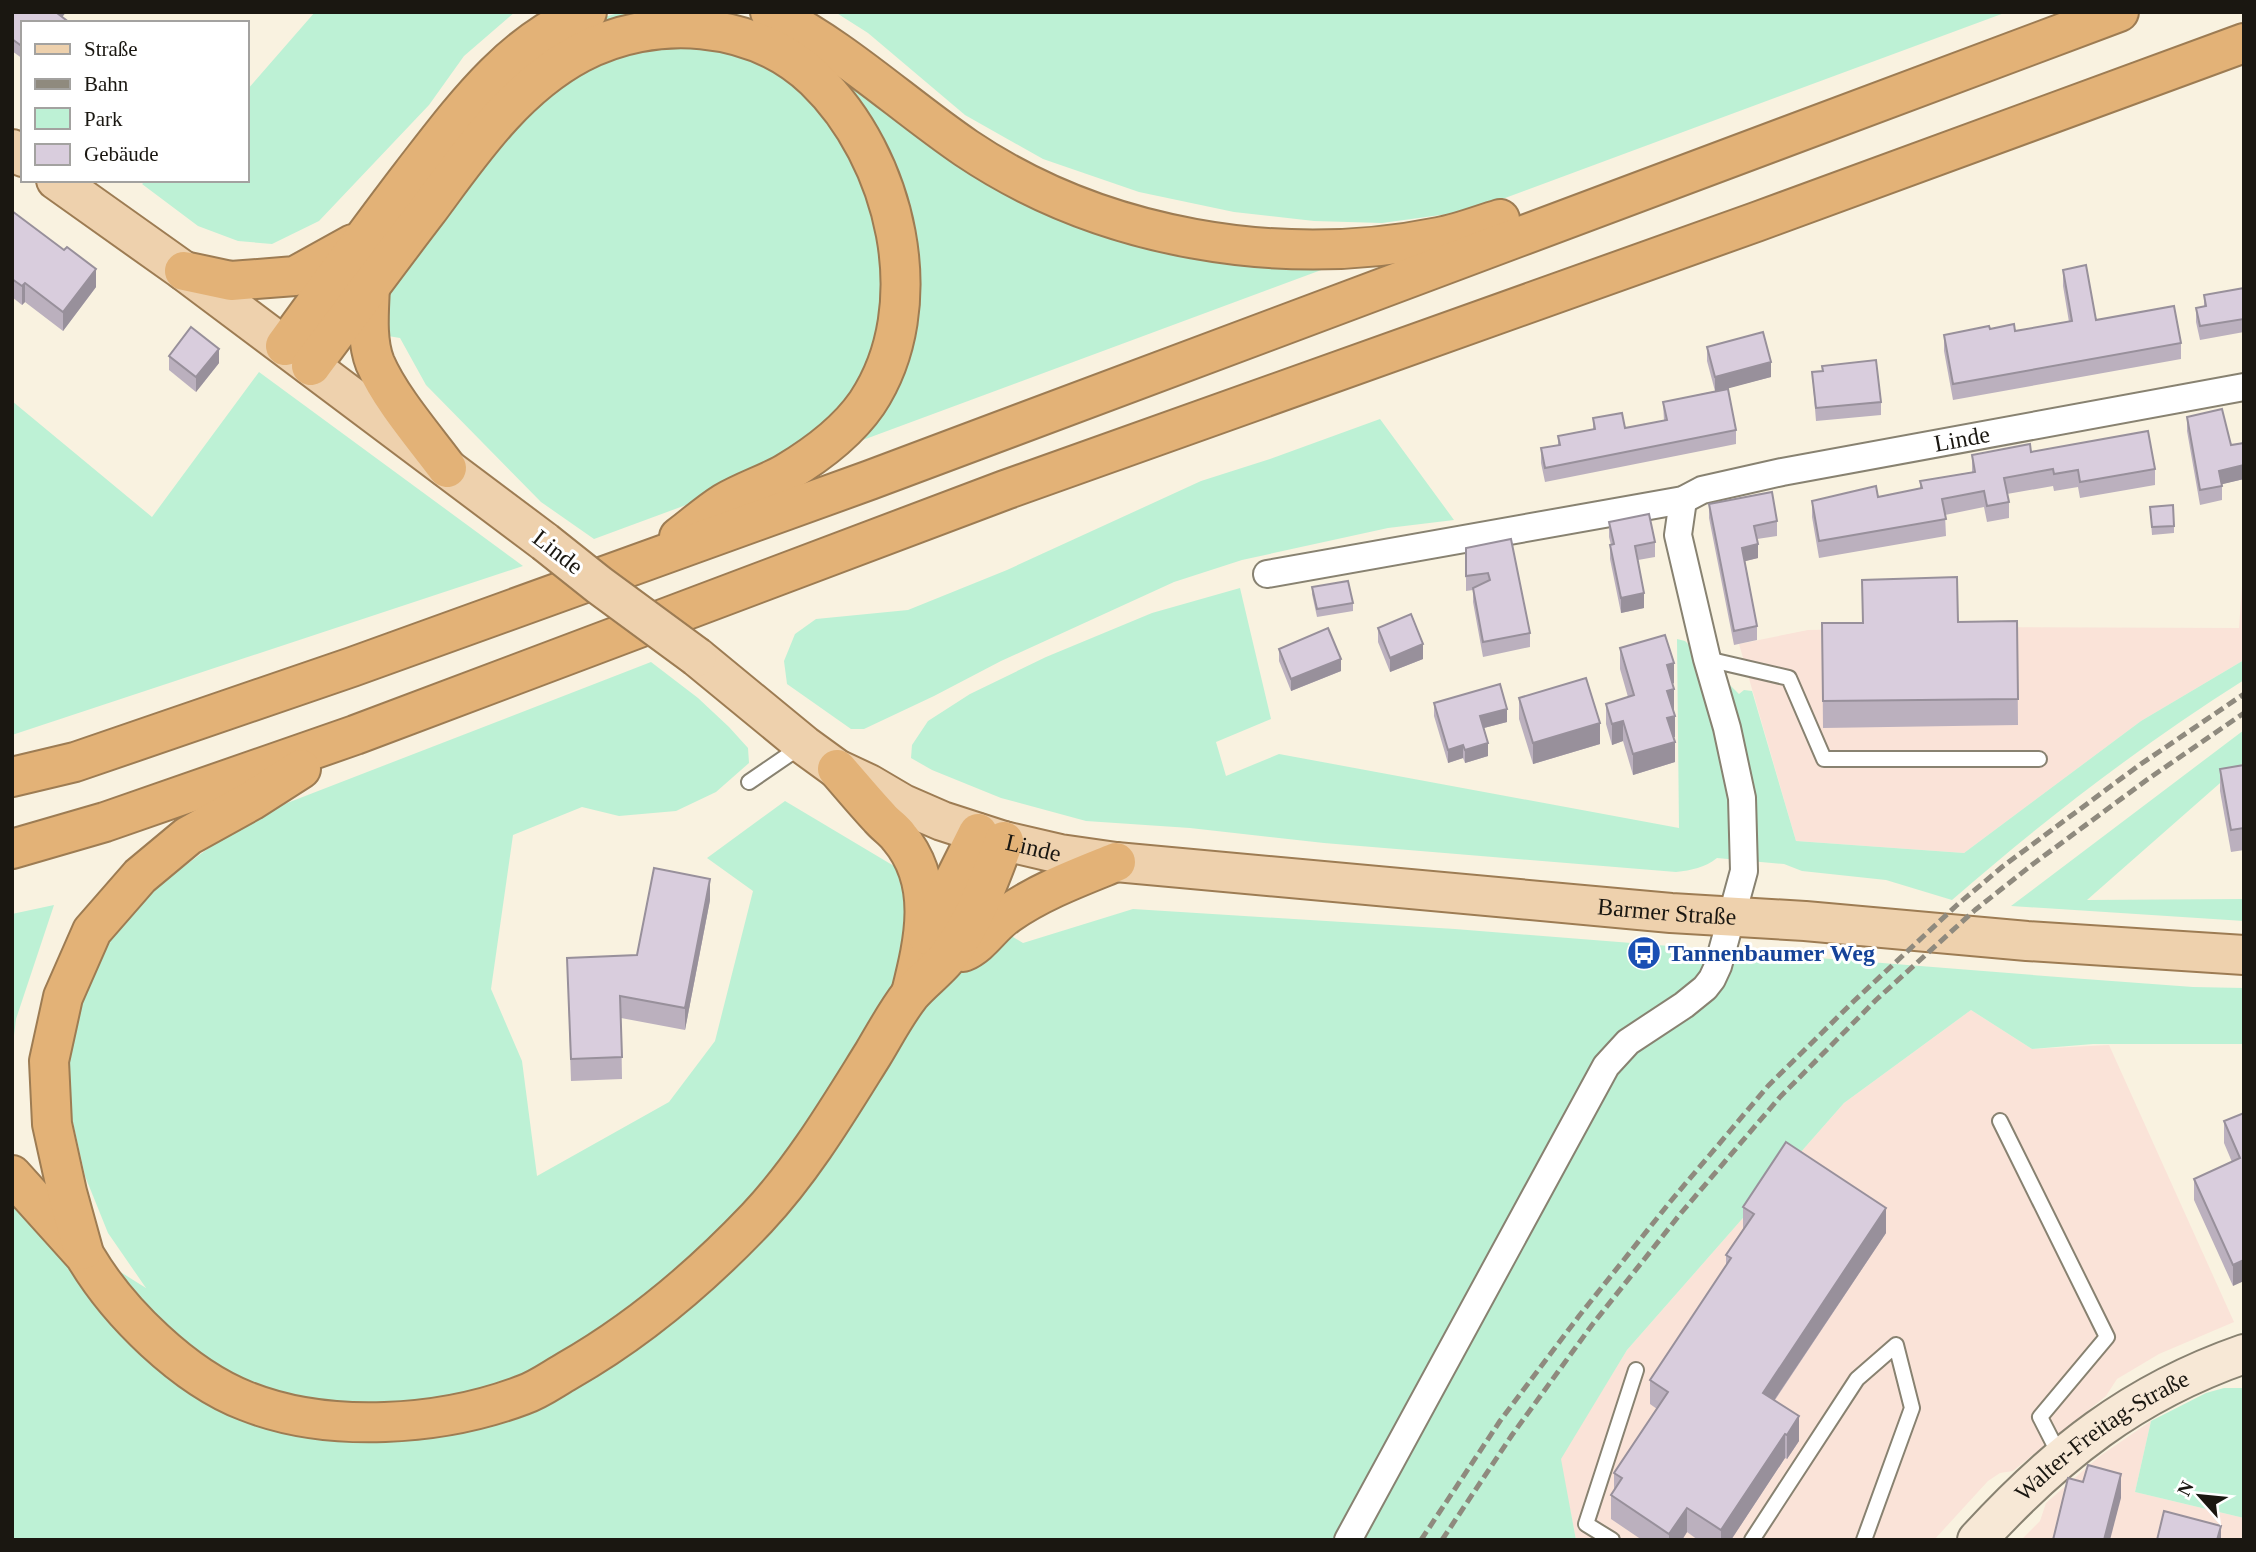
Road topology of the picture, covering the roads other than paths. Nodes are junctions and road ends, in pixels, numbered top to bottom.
1 (587, 12) edge
2 (770, 12) edge
3 (2119, 12) edge
4 (2244, 43) edge
5 (59, 182) edge
6 (1636, 193) junction
7 (361, 240) junction
8 (184, 271) junction
9 (370, 286) junction
10 (298, 356) junction
11 (2244, 387) edge
12 (447, 468) junction
13 (1683, 500) junction
14 (646, 561) junction
15 (1267, 574) dead end
16 (1707, 659) junction
17 (355, 735) junction
18 (804, 745) junction
19 (2039, 759) dead end
20 (837, 769) junction
21 (12, 778) edge
22 (750, 782) dead end
23 (991, 837) junction
24 (12, 849) edge
25 (1103, 860) junction
26 (1731, 918) junction
27 (935, 951) junction
28 (2244, 955) edge
29 (2000, 1121) dead end
30 (12, 1175) edge
31 (85, 1256) junction
32 (2244, 1354) edge
33 (1636, 1370) dead end
34 (2061, 1457) junction
35 (1348, 1540) edge
36 (1612, 1540) edge
37 (1752, 1540) edge
38 (1864, 1540) edge
39 (1977, 1540) edge

1 - 7 highway
2 - 6 highway
3 - 6 highway
4 - 17 highway
5 - 8 main road, Linde
6 - 14 highway
7 - 8 highway
7 - 10 highway
8 - 10 main road, Linde
9 - 10 highway
9 - 12 highway
9 - 14 highway
10 - 12 main road, Linde
11 - 13 street, Linde
12 - 18 main road, Linde, bridge
13 - 15 street, Linde
13 - 16 street
14 - 21 highway
16 - 19 lane
16 - 26 street
17 - 24 highway
17 - 31 highway
18 - 20 main road, Linde
18 - 22 lane
20 - 23 main road, Linde
20 - 27 highway
23 - 25 main road, Linde
23 - 27 highway
25 - 26 main road, Barmer Straße
25 - 27 highway
26 - 28 main road, Barmer Straße
26 - 35 street
27 - 31 highway
29 - 34 lane
30 - 31 highway
32 - 34 street, Walter-Freitag-Straße
33 - 36 lane
34 - 39 street, Walter-Freitag-Straße
37 - 38 lane

